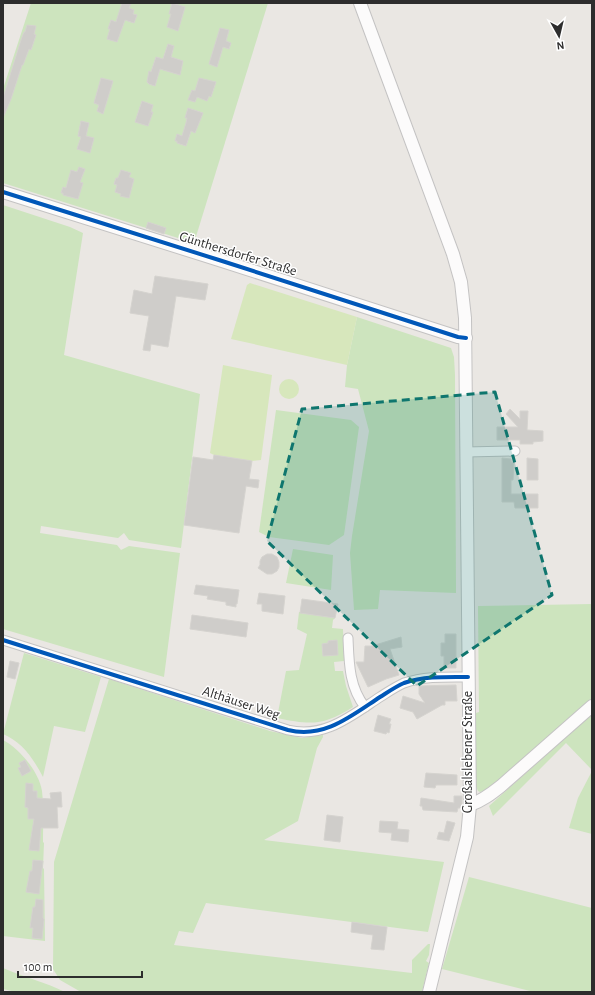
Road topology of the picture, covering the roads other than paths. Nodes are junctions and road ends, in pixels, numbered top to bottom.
1 (360, 3) edge
2 (3, 192) edge
3 (466, 338) junction
4 (515, 451) dead end
5 (466, 452) junction
6 (348, 638) dead end
7 (3, 640) edge
8 (468, 678) junction
9 (592, 706) edge
10 (365, 707) junction
11 (470, 805) junction
12 (429, 992) edge

1 - 3 main road, Großalslebener Straße
2 - 3 main road, Günthersdorfer Straße
3 - 5 main road, Großalslebener Straße
4 - 5 street
5 - 8 main road, Großalslebener Straße
6 - 10 street
7 - 10 street, Althäuser Weg
8 - 10 street, Althäuser Weg
8 - 11 main road, Großalslebener Straße
9 - 11 main road
11 - 12 main road, Großalslebener Straße

